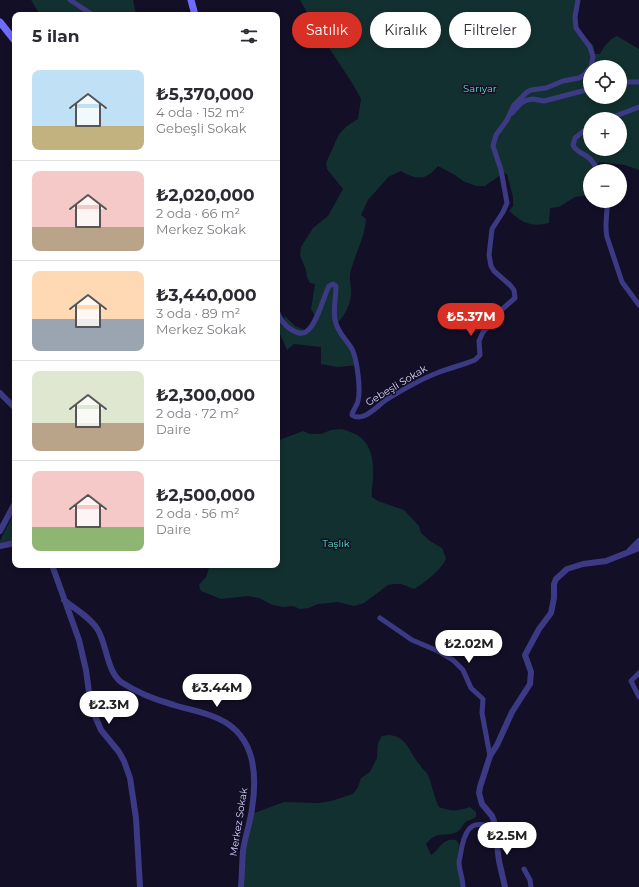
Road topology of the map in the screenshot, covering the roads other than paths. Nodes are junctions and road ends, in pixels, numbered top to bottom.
1 (70, 0) edge
2 (191, 0) edge
3 (578, 0) edge
4 (88, 12) edge
5 (194, 12) edge
6 (0, 22) edge
7 (12, 37) edge
8 (592, 60) edge
9 (583, 76) edge
10 (627, 82) edge
11 (639, 82) edge
12 (583, 91) edge
13 (639, 108) edge
14 (627, 112) edge
15 (509, 116) junction
16 (583, 132) edge
17 (583, 154) edge
18 (607, 208) edge
19 (639, 305) edge
20 (280, 317) edge
21 (0, 393) edge
22 (12, 405) edge
23 (12, 508) edge
24 (0, 530) edge
25 (639, 541) edge
26 (12, 543) edge
27 (0, 546) edge
28 (639, 548) edge
29 (627, 553) junction
30 (53, 568) edge
31 (64, 600) junction
32 (380, 618) dead end
33 (639, 673) edge
34 (639, 697) edge
35 (490, 756) junction
36 (495, 828) junction
37 (524, 869) dead end
38 (140, 887) edge
39 (241, 887) edge
40 (463, 887) edge
41 (505, 887) edge
42 (531, 887) edge

1 - 4 street
2 - 5 main road
3 - 8 street, Gebeşli Sokak
6 - 7 main road
9 - 15 street, Gebeşli Sokak
10 - 11 street
12 - 15 street, Gebeşli Sokak
13 - 14 street
15 - 20 street, Gebeşli Sokak
16 - 17 street
18 - 19 street
21 - 22 street
23 - 24 street
25 - 29 street
26 - 27 street
28 - 29 street
29 - 35 street
30 - 31 street
31 - 38 street
31 - 39 street, Merkez Sokak
32 - 35 street
33 - 34 street
35 - 36 street
36 - 40 street
36 - 41 street
37 - 42 street

